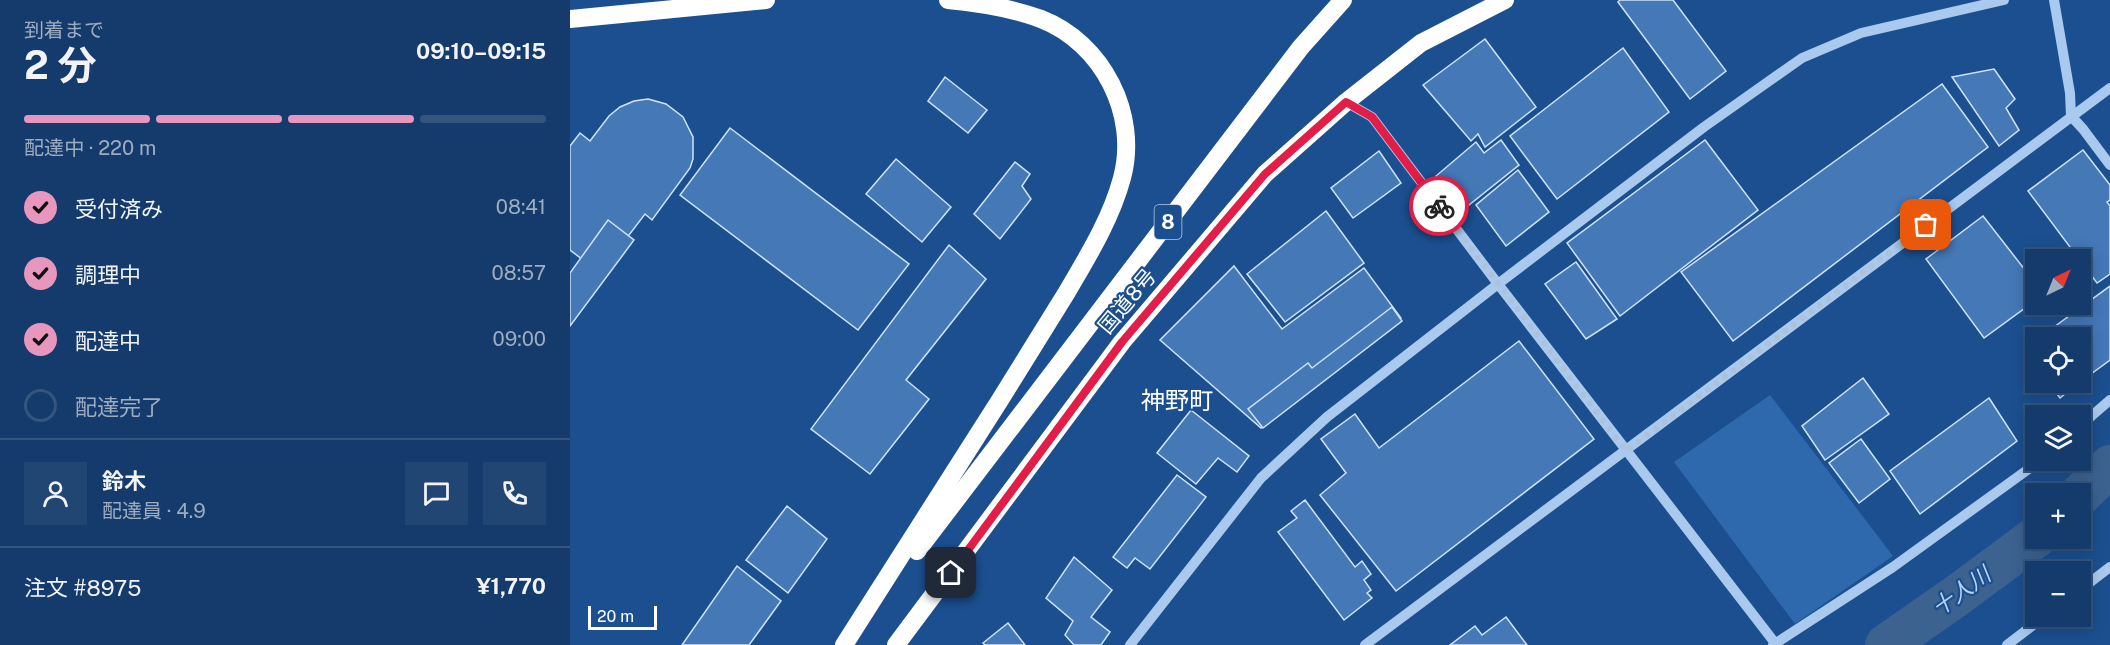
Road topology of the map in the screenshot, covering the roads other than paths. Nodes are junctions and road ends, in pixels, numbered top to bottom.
1 (766, 0) edge
2 (948, 0) edge
3 (1343, 0) edge
4 (1505, 0) edge
5 (2004, 0) edge
6 (2054, 0) edge
7 (570, 19) edge
8 (2110, 88) edge
9 (1346, 102) junction
10 (2071, 116) junction
11 (2110, 165) edge
12 (1498, 284) junction
13 (2110, 400) edge
14 (2091, 416) edge
15 (1626, 451) junction
16 (2026, 471) edge
17 (2110, 567) edge
18 (2091, 582) edge
19 (2031, 627) edge
20 (1774, 644) edge
21 (844, 645) edge
22 (896, 645) edge
23 (1130, 645) edge
24 (1365, 645) edge
25 (2007, 645) edge

1 - 7 highway
2 - 21 highway
3 - 21 highway, 国道8号 / 8
4 - 9 highway, 国道8号 / 8
5 - 12 street
6 - 10 street
8 - 10 street
9 - 12 street
9 - 22 highway, 国道8号 / 8
10 - 11 street
10 - 15 street
12 - 15 street
12 - 23 street
13 - 14 street
15 - 20 street
15 - 24 street
16 - 20 street
17 - 18 street
19 - 25 street

